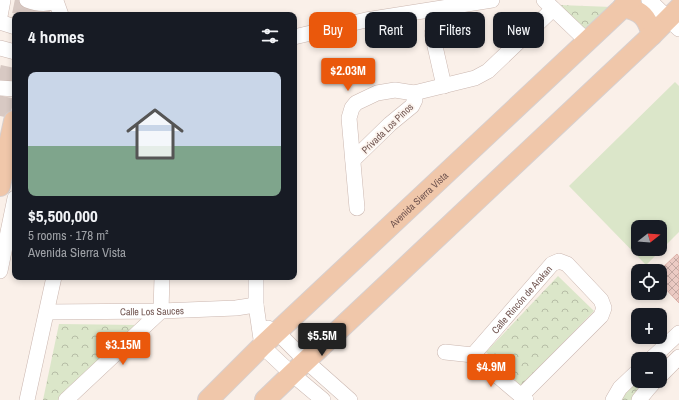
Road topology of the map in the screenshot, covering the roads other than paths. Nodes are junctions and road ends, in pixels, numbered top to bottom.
1 (4, 0) edge
2 (27, 0) edge
3 (492, 0) edge
4 (649, 0) edge
5 (549, 4) edge
6 (627, 4) edge
7 (57, 8) edge
8 (676, 12) edge
9 (0, 16) edge
10 (0, 22) edge
11 (12, 26) edge
12 (652, 35) junction
13 (297, 36) edge
14 (587, 41) junction
15 (0, 48) edge
16 (435, 48) edge
17 (12, 51) edge
18 (444, 86) junction
19 (0, 88) edge
20 (12, 89) edge
21 (414, 93) junction
22 (12, 130) edge
23 (353, 160) junction
24 (0, 186) edge
25 (357, 208) dead end
26 (12, 213) edge
27 (0, 271) edge
28 (53, 280) edge
29 (162, 280) edge
30 (256, 280) edge
31 (256, 305) junction
32 (161, 311) junction
33 (47, 312) junction
34 (259, 322) junction
35 (277, 332) junction
36 (679, 333) edge
37 (262, 346) junction
38 (445, 352) dead end
39 (659, 352) edge
40 (473, 355) junction
41 (679, 357) edge
42 (299, 367) junction
43 (667, 369) edge
44 (631, 378) edge
45 (648, 388) edge
46 (524, 398) edge
47 (27, 400) edge
48 (66, 400) edge
49 (208, 400) edge
50 (265, 400) edge
51 (323, 400) edge
52 (350, 400) edge
53 (613, 400) edge
54 (639, 400) edge

1 - 9 street
2 - 7 street
3 - 13 street
4 - 8 street
5 - 14 street
5 - 18 street, Privada Los Pinos
6 - 12 main road
6 - 14 main road, Avenida Sierra Vista
8 - 12 main road
10 - 11 street
12 - 42 main road
14 - 35 main road, Avenida Sierra Vista
15 - 17 street
16 - 18 street
18 - 21 street, Privada Los Pinos
19 - 20 street
21 - 23 street, Privada Los Pinos
21 - 23 street, Privada Los Pinos
22 - 24 main road
23 - 25 street, Privada Los Pinos
26 - 27 street
28 - 33 street
29 - 32 street
30 - 31 street
31 - 32 street, Calle Los Sauces
31 - 34 street
32 - 33 street, Calle Los Sauces
32 - 48 street
33 - 47 street
34 - 35 street
34 - 37 street
35 - 37 main road, Avenida Sierra Vista
35 - 42 street
36 - 39 street
37 - 42 street
37 - 49 main road, Avenida Sierra Vista
38 - 40 street
40 - 46 street, Calle Rincón de Arakan
40 - 46 street, Calle Rincón de Arakan
41 - 43 street
42 - 50 main road
42 - 51 street
42 - 52 street
44 - 53 street
45 - 54 street

